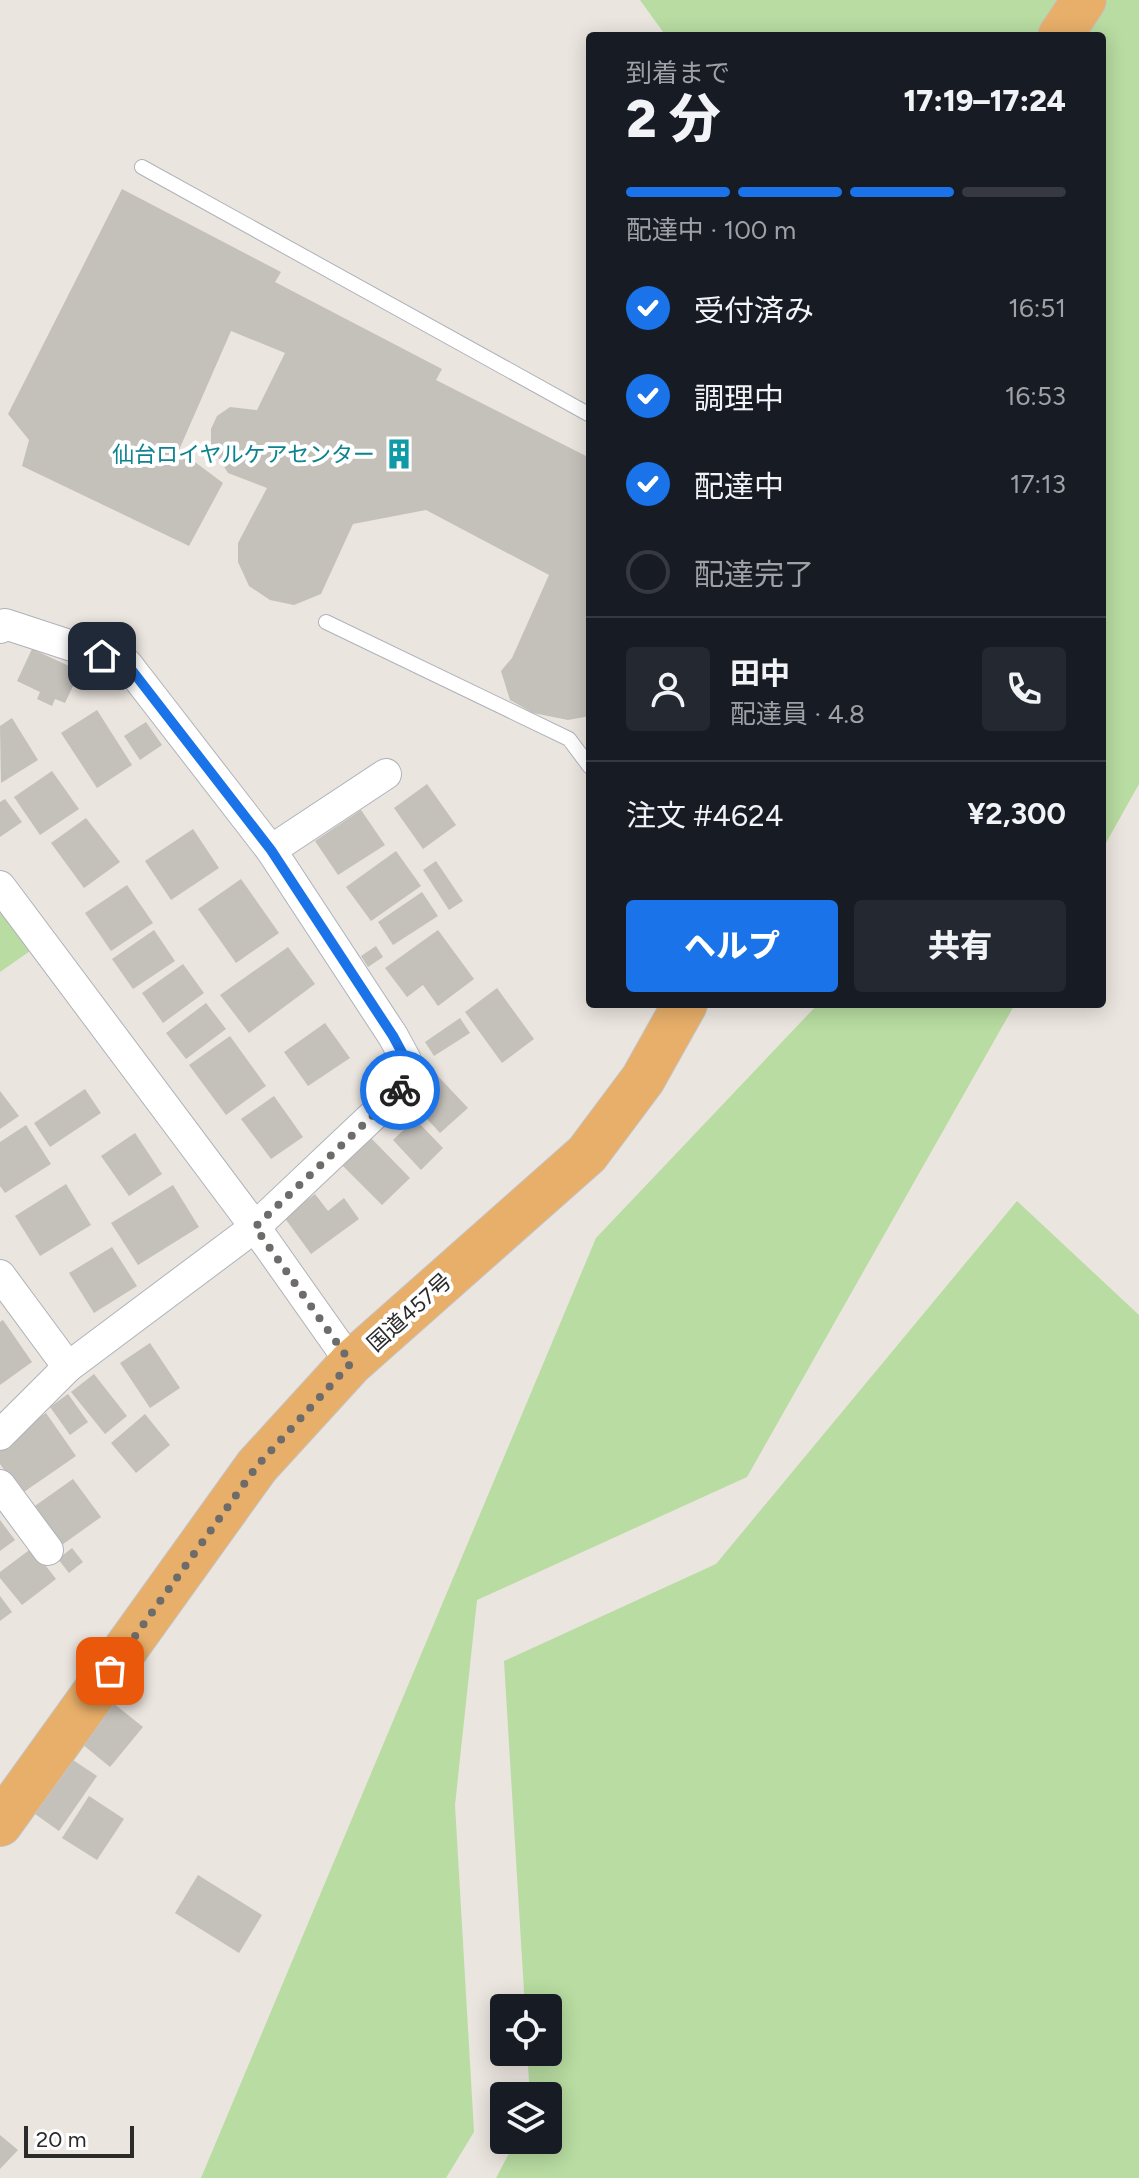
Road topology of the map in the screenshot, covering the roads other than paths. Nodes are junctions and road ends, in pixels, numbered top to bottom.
1 (1084, 0) edge
2 (1063, 32) edge
3 (142, 167) dead end
4 (586, 413) edge
5 (326, 622) dead end
6 (2, 623) edge
7 (586, 762) edge
8 (386, 774) dead end
9 (271, 850) junction
10 (0, 886) edge
11 (683, 1008) edge
12 (255, 1227) junction
13 (0, 1275) edge
14 (351, 1363) junction
15 (68, 1367) junction
16 (0, 1435) edge
17 (0, 1485) edge
18 (48, 1550) dead end
19 (0, 1824) edge

1 - 2 highway
3 - 4 lane
5 - 7 lane
6 - 9 street
8 - 9 street
9 - 12 street
10 - 12 street
11 - 14 highway, 国道457号
12 - 14 street
12 - 15 street
13 - 15 street
14 - 19 highway, 国道457号
15 - 16 street
17 - 18 street

